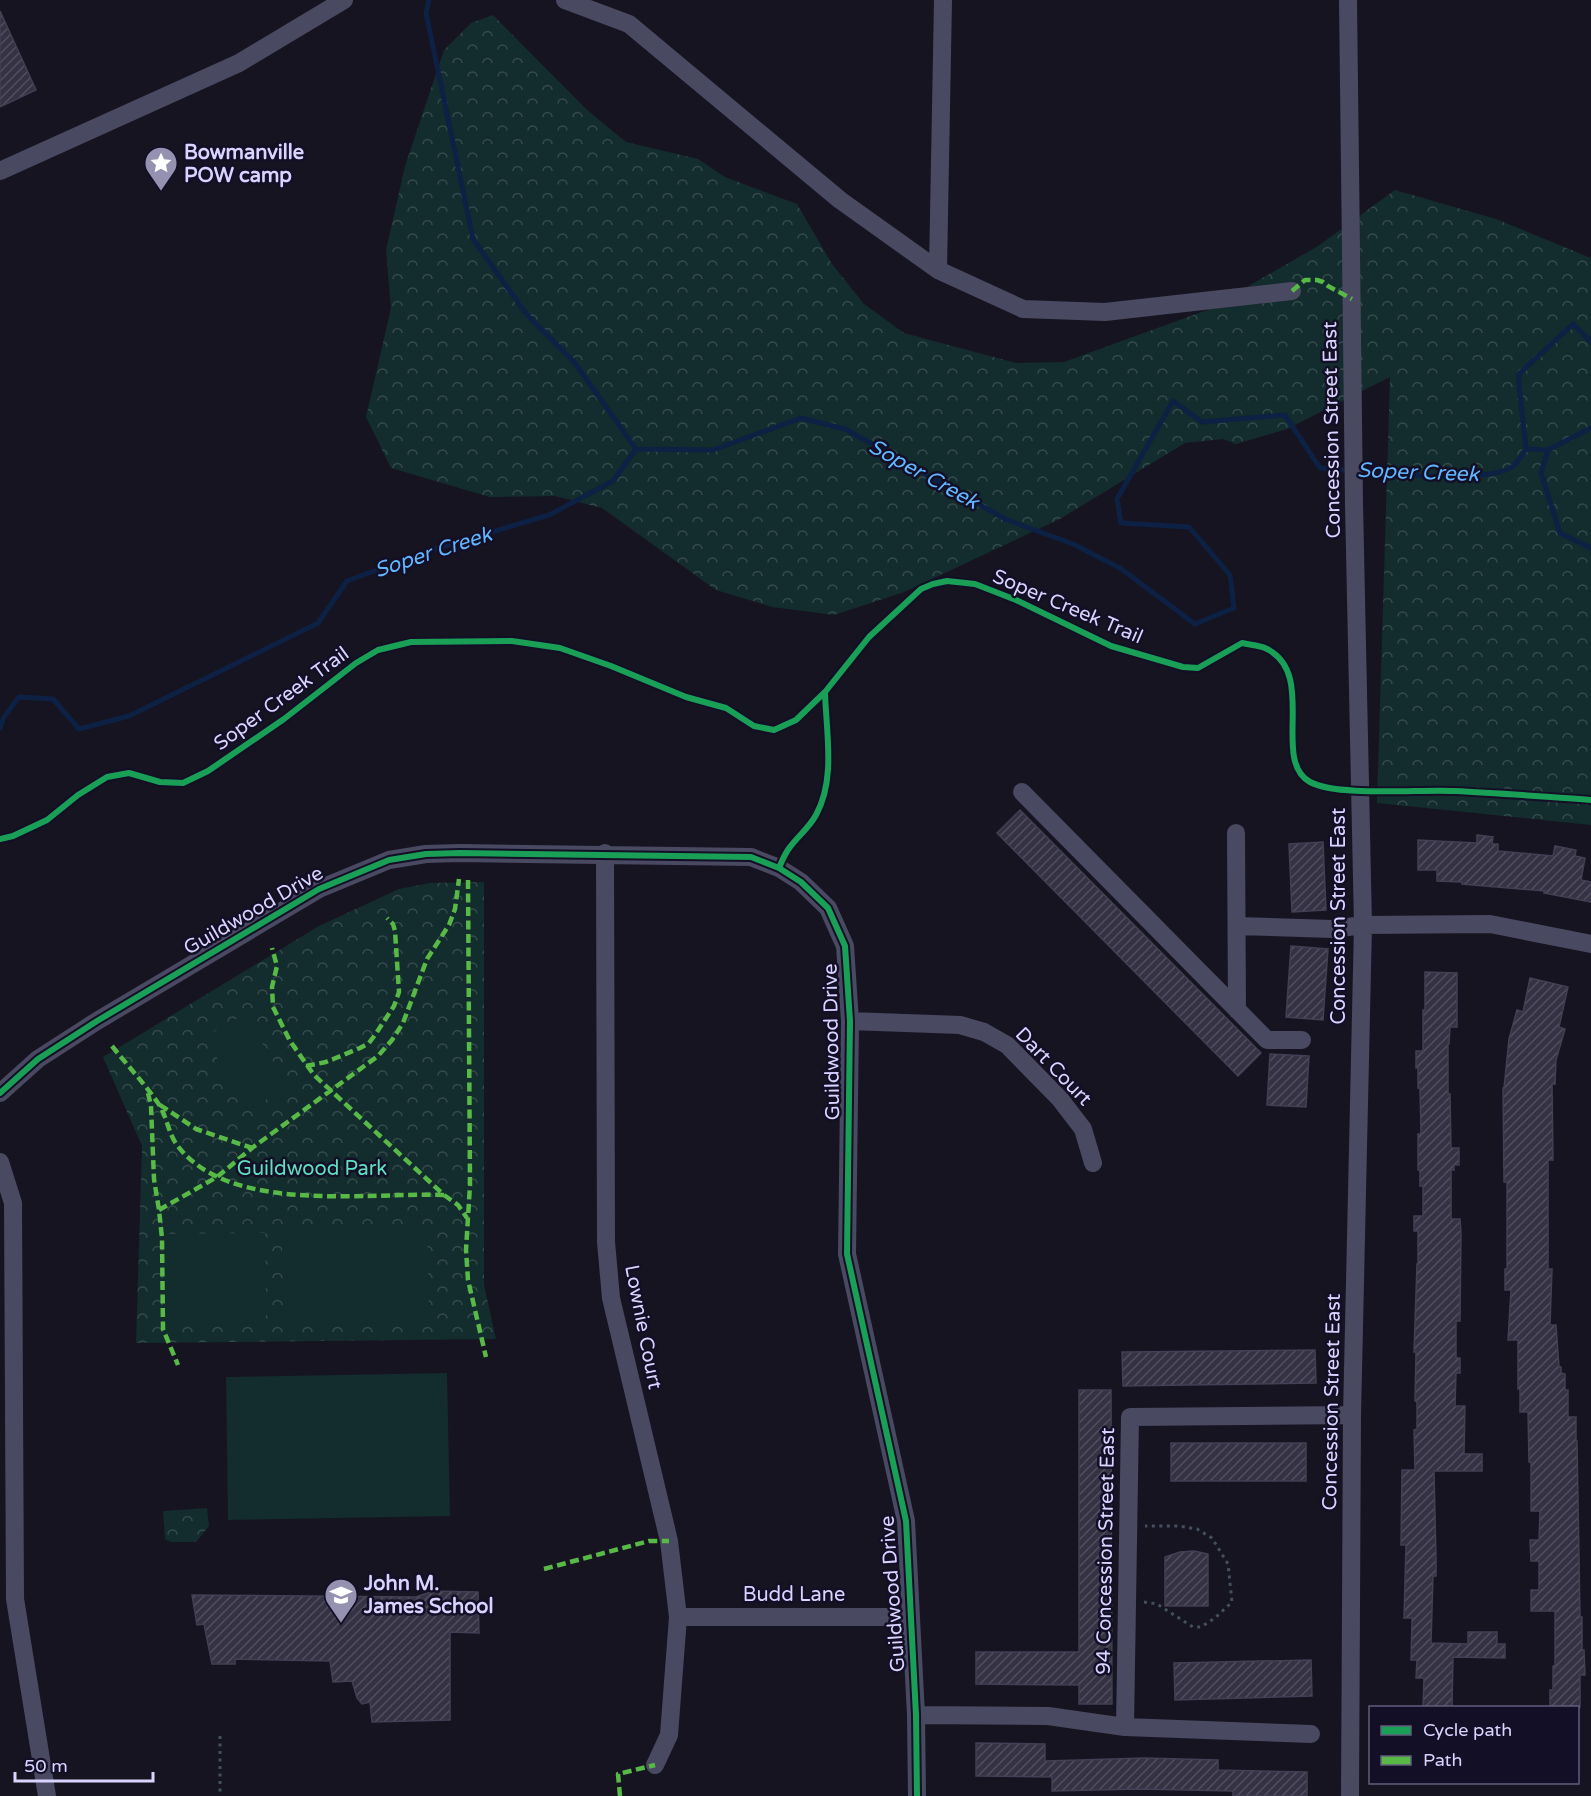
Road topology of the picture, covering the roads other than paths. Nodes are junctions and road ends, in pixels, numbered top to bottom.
1 (344, 0) edge
2 (565, 0) edge
3 (943, 0) edge
4 (1348, 0) edge
5 (0, 171) edge
6 (938, 270) junction
7 (1292, 291) dead end
8 (1022, 792) dead end
9 (1236, 833) dead end
10 (605, 853) junction
11 (1363, 925) junction
12 (1237, 926) junction
13 (1591, 944) edge
14 (1237, 1010) junction
15 (850, 1021) junction
16 (1302, 1040) dead end
17 (0, 1093) edge
18 (0, 1162) edge
19 (1093, 1163) dead end
20 (1352, 1415) junction
21 (678, 1617) junction
22 (910, 1617) junction
23 (916, 1715) junction
24 (1125, 1727) junction
25 (1311, 1734) dead end
26 (655, 1765) dead end
27 (47, 1796) edge
28 (917, 1796) edge
29 (1350, 1796) edge

1 - 5 street
2 - 6 street
3 - 6 street
4 - 11 street, Concession Street East
6 - 7 street
8 - 14 street
9 - 12 street
10 - 15 street, Guildwood Drive
10 - 17 street, Guildwood Drive
10 - 21 street, Lownie Court
11 - 12 street
11 - 13 street
11 - 20 street, Concession Street East
12 - 14 street
14 - 16 street
15 - 19 street, Dart Court
15 - 22 street, Guildwood Drive
18 - 27 street
20 - 24 street, 94 Concession Street East
20 - 29 street, Concession Street East
21 - 22 street, Budd Lane
21 - 26 street, Lownie Court
22 - 23 street, Guildwood Drive
23 - 24 street
23 - 28 street, Guildwood Drive
24 - 25 street

